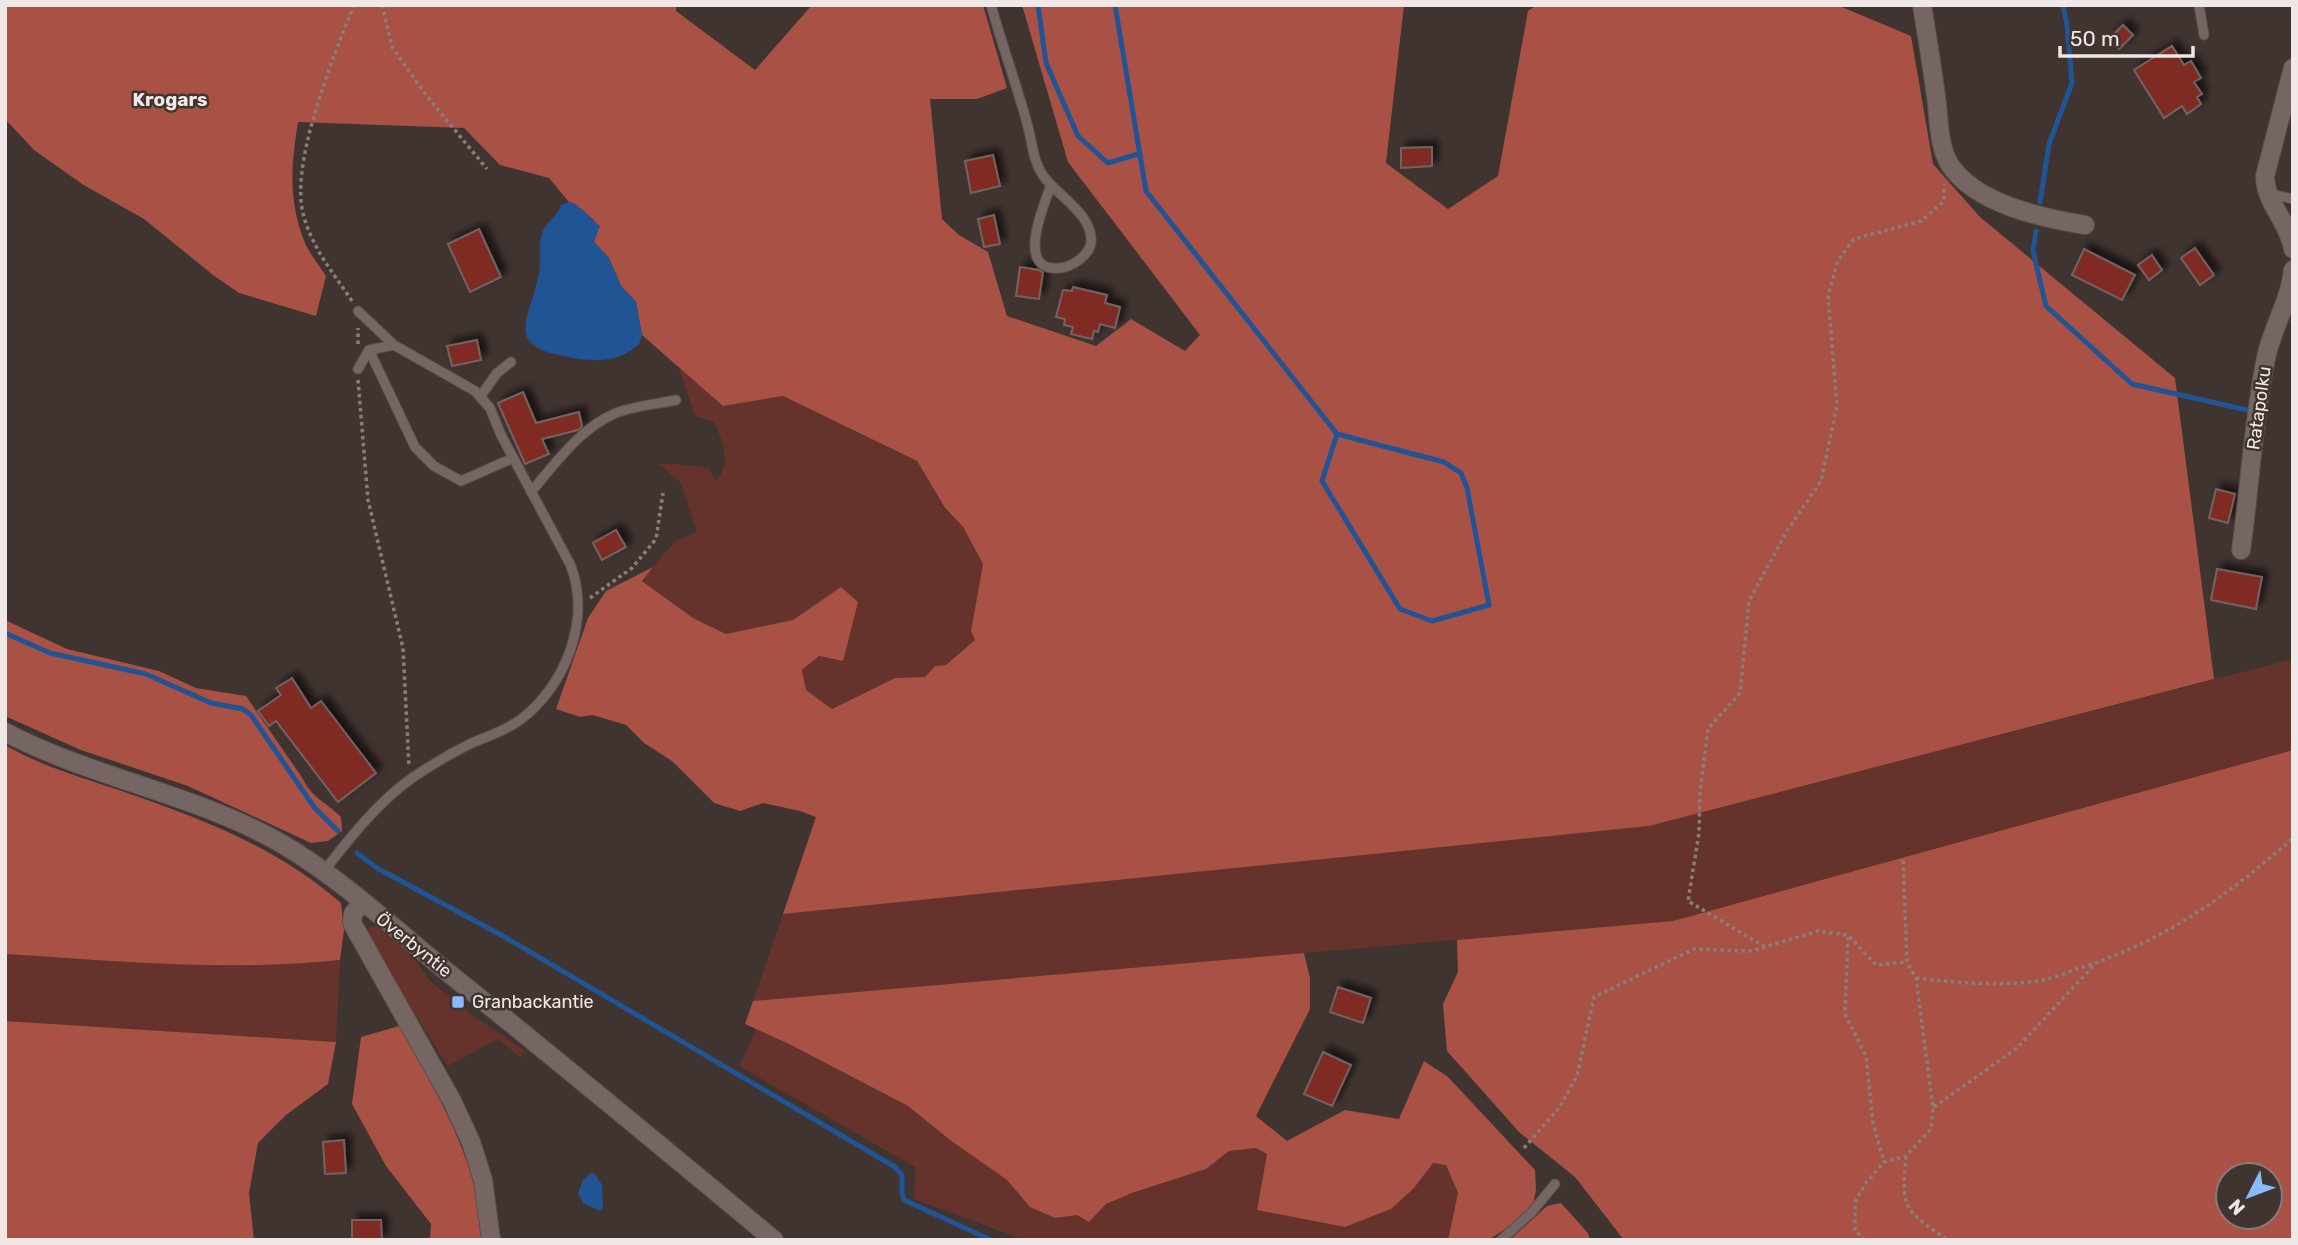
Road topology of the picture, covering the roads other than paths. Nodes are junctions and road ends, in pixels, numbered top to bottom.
1 (991, 5) edge
2 (1922, 5) edge
3 (2199, 5) edge
4 (2204, 35) dead end
5 (2293, 68) edge
6 (1051, 185) junction
7 (2268, 193) junction
8 (2293, 199) edge
9 (2085, 225) dead end
10 (2293, 248) edge
11 (2293, 270) edge
12 (358, 311) road end
13 (394, 345) junction
14 (369, 350) junction
15 (511, 362) dead end
16 (358, 369) road end
17 (480, 397) junction
18 (676, 400) dead end
19 (513, 458) junction
20 (531, 492) junction
21 (2241, 550) dead end
22 (5, 732) edge
23 (324, 871) junction
24 (362, 902) junction
25 (1555, 1184) dead end
26 (491, 1240) edge
27 (774, 1240) edge
28 (1501, 1240) edge

1 - 6 lane
2 - 9 street
3 - 4 lane
5 - 7 street
6 - 6 lane
7 - 8 lane
7 - 10 street
11 - 21 street, Ratapolku
12 - 13 lane
13 - 14 lane
13 - 17 lane
14 - 16 lane
14 - 19 lane
15 - 17 lane
17 - 19 lane
18 - 20 lane
19 - 20 lane
20 - 23 lane
22 - 23 street, Överbyntie
23 - 24 street, Överbyntie
24 - 26 street
24 - 27 street, Överbyntie
25 - 28 lane

